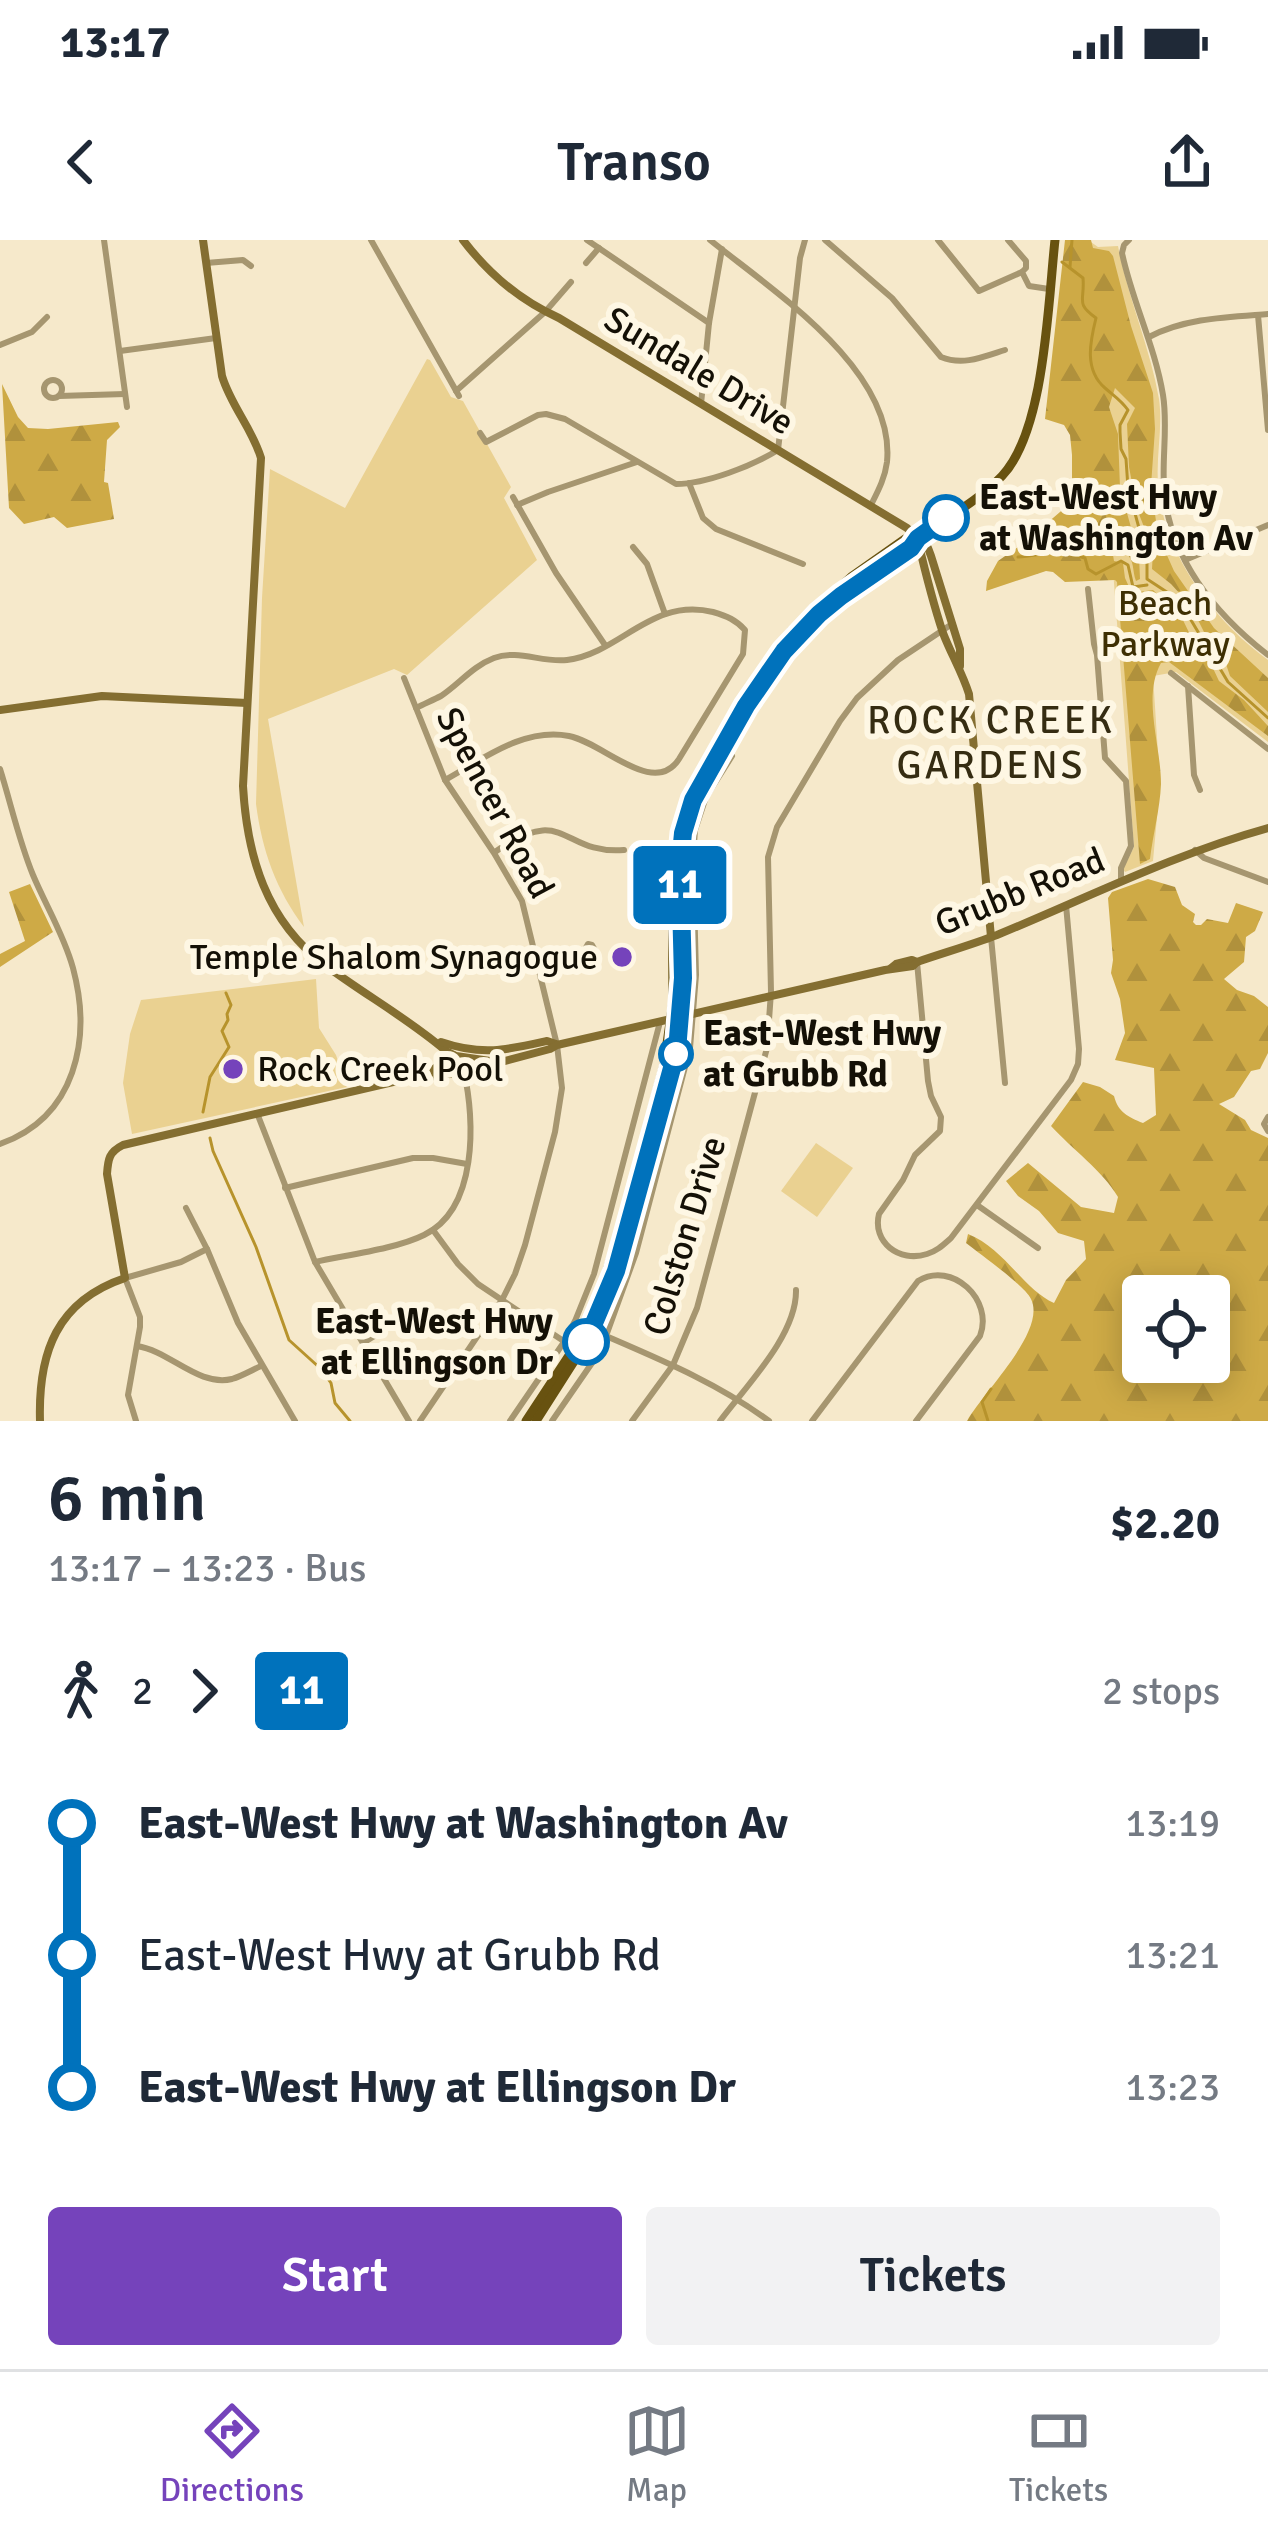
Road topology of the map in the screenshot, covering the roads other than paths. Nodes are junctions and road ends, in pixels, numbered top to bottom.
1 (104, 240) edge
2 (203, 240) edge
3 (371, 240) edge
4 (463, 240) edge
5 (587, 240) edge
6 (710, 240) edge
7 (805, 240) edge
8 (825, 240) edge
9 (938, 240) edge
10 (1008, 240) edge
11 (1055, 240) edge
12 (1130, 240) edge
13 (598, 248) junction
14 (722, 250) junction
15 (206, 263) junction
16 (586, 263) dead end
17 (251, 266) dead end
18 (1022, 272) junction
19 (571, 282) dead end
20 (1049, 289) junction
21 (794, 308) junction
22 (545, 312) junction
23 (1268, 314) edge
24 (1258, 315) junction
25 (47, 317) dead end
26 (709, 322) junction
27 (216, 338) junction
28 (1148, 338) junction
29 (0, 345) edge
30 (1005, 350) dead end
31 (120, 351) junction
32 (125, 394) junction
33 (59, 396) dead end
34 (1267, 402) edge
35 (701, 404) junction
36 (127, 407) dead end
37 (1268, 430) edge
38 (480, 433) dead end
39 (778, 450) junction
40 (637, 462) junction
41 (689, 483) junction
42 (871, 505) junction
43 (1268, 525) edge
44 (918, 538) junction
45 (633, 547) dead end
46 (1185, 560) junction
47 (803, 564) dead end
48 (1088, 589) dead end
49 (665, 614) junction
50 (947, 627) junction
51 (605, 645) junction
52 (1268, 655) edge
53 (1171, 673) dead end
54 (404, 677) dead end
55 (248, 684) junction
56 (1188, 686) junction
57 (226, 701) junction
58 (247, 703) junction
59 (414, 709) junction
60 (2, 710) edge
61 (246, 724) junction
62 (1268, 749) edge
63 (732, 756) dead end
64 (0, 769) edge
65 (445, 780) junction
66 (709, 782) junction
67 (1201, 790) dead end
68 (1268, 828) edge
69 (624, 850) dead end
70 (1195, 850) junction
71 (494, 853) junction
72 (1121, 881) junction
73 (1268, 882) edge
74 (1066, 905) junction
75 (991, 937) junction
76 (583, 953) dead end
77 (916, 962) junction
78 (539, 964) junction
79 (771, 998) junction
80 (694, 1015) junction
81 (671, 1020) junction
82 (433, 1040) junction
83 (557, 1045) junction
84 (466, 1050) junction
85 (456, 1056) junction
86 (497, 1063) junction
87 (464, 1072) junction
88 (421, 1076) junction
89 (1004, 1083) dead end
90 (256, 1112) junction
91 (0, 1144) edge
92 (467, 1164) junction
93 (285, 1188) junction
94 (977, 1204) junction
95 (186, 1208) dead end
96 (433, 1230) junction
97 (1038, 1248) dead end
98 (208, 1249) junction
99 (315, 1262) junction
100 (125, 1278) junction
101 (796, 1290) dead end
102 (502, 1300) junction
103 (399, 1321) dead end
104 (592, 1330) junction
105 (606, 1336) junction
106 (363, 1343) junction
107 (569, 1345) junction
108 (137, 1346) junction
109 (673, 1365) junction
110 (261, 1366) junction
111 (737, 1398) junction
112 (40, 1421) edge
113 (136, 1421) edge
114 (295, 1421) edge
115 (409, 1421) edge
116 (420, 1421) edge
117 (510, 1421) edge
118 (526, 1421) edge
119 (536, 1421) edge
120 (552, 1421) edge
121 (632, 1421) edge
122 (720, 1421) edge
123 (769, 1421) edge
124 (812, 1421) edge
125 (916, 1421) edge

1 - 31 street
2 - 15 street
3 - 22 street
4 - 22 street, Sundale Drive
5 - 13 street
6 - 14 street
7 - 21 street
8 - 30 street
9 - 18 street
10 - 18 street
11 - 20 main road
12 - 28 street
13 - 16 street
13 - 26 street
14 - 21 street
14 - 26 street
15 - 17 street
15 - 27 street
18 - 20 street
19 - 22 street
20 - 44 main road
21 - 39 street
21 - 42 street
22 - 35 street, Sundale Drive
23 - 24 street
24 - 28 street
24 - 34 street
25 - 29 street
26 - 35 street
27 - 31 street
27 - 55 street
28 - 46 street
31 - 32 street
32 - 33 street
32 - 36 street
34 - 37 street
35 - 39 street, Sundale Drive
38 - 40 street
39 - 41 street
39 - 42 street, Sundale Drive
40 - 41 street
40 - 51 street
41 - 47 street
42 - 44 street, Sundale Drive
43 - 46 street
44 - 50 street
44 - 66 main road
44 - 81 main road
45 - 49 street
46 - 52 street
48 - 72 street
49 - 51 street
49 - 65 street
50 - 75 street
50 - 79 street, Colston Drive
51 - 59 street
53 - 56 street
54 - 59 street, Spencer Road
55 - 57 street
55 - 58 street
56 - 62 street
56 - 67 street
57 - 58 street
57 - 60 street
57 - 61 street
58 - 61 street
59 - 65 street, Spencer Road
61 - 82 street
63 - 66 street
64 - 91 street
65 - 71 street, Spencer Road
66 - 80 street
66 - 81 main road
68 - 70 street, Grubb Road
69 - 71 street
70 - 72 street, Grubb Road
70 - 73 street
71 - 78 street, Spencer Road
72 - 74 street, Grubb Road
74 - 75 street, Grubb Road
74 - 94 street
75 - 77 street, Grubb Road
75 - 89 street
76 - 78 street
77 - 79 street, Grubb Road
77 - 94 street
78 - 83 street, Spencer Road
79 - 80 street, Grubb Road
79 - 109 street, Colston Drive
80 - 81 street, Grubb Road
80 - 105 street
81 - 83 street, Grubb Road
81 - 104 main road
81 - 107 main road
82 - 84 street
82 - 85 street
83 - 84 street, Grubb Road
83 - 86 street, Grubb Road
83 - 102 street, Spencer Road
84 - 85 street, Grubb Road
85 - 86 street
85 - 88 street, Grubb Road
86 - 87 street, Grubb Road
87 - 88 street, Grubb Road
87 - 92 street
88 - 90 street, Grubb Road
90 - 93 street
90 - 100 street, Grubb Road
92 - 93 street
92 - 96 street
93 - 99 street
94 - 97 street
95 - 98 street
96 - 99 street
96 - 102 street
98 - 100 street
98 - 110 street
99 - 106 street
100 - 108 street
100 - 112 street
101 - 111 street
102 - 107 street
102 - 116 street, Spencer Road
103 - 106 street
104 - 105 street
104 - 119 main road
105 - 109 street
105 - 120 street
106 - 115 street
107 - 117 street
107 - 118 main road
108 - 110 street
108 - 113 street
109 - 111 street
109 - 121 street, Colston Drive
110 - 114 street
111 - 122 street
111 - 123 street
124 - 125 street

